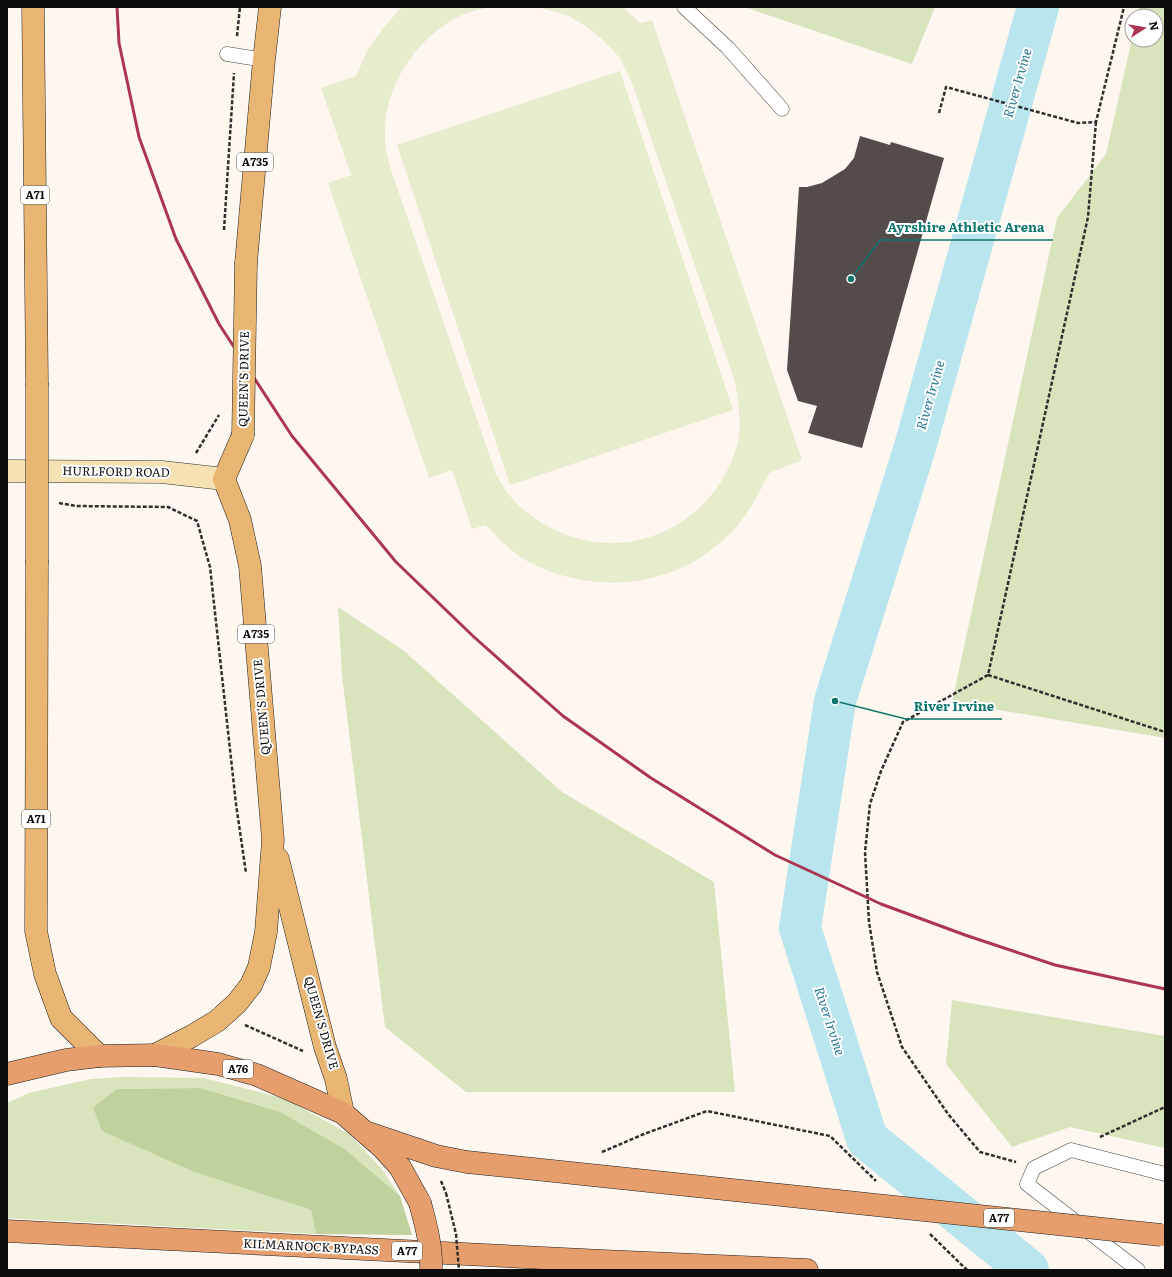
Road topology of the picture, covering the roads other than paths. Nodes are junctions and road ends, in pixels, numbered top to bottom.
1 (33, 7) edge
2 (270, 7) edge
3 (684, 7) edge
4 (231, 55) road end
5 (264, 60) junction
6 (782, 109) dead end
7 (7, 471) edge
8 (224, 479) junction
9 (273, 840) junction
10 (155, 1055) junction
11 (99, 1056) junction
12 (7, 1074) edge
13 (342, 1113) junction
14 (365, 1132) junction
15 (1165, 1174) edge
16 (7, 1231) edge
17 (1163, 1235) edge
18 (431, 1270) edge
19 (807, 1270) edge
20 (1138, 1270) edge

1 - 11 main road, A71, bridge
2 - 5 main road, QUEEN'S DRIVE / A735
3 - 6 lane
4 - 5 lane
5 - 8 main road, QUEEN'S DRIVE / A735, bridge
7 - 8 main road, HURLFORD ROAD
8 - 9 main road, QUEEN'S DRIVE / A735
9 - 10 main road, QUEEN'S DRIVE
9 - 13 main road, QUEEN'S DRIVE
10 - 11 highway, A76
10 - 13 highway, A76
11 - 12 highway, A76
13 - 14 highway, A76
14 - 17 highway, A77, bridge
14 - 18 highway, A76, bridge
15 - 20 lane
16 - 19 highway, KILMARNOCK BYPASS / A77

